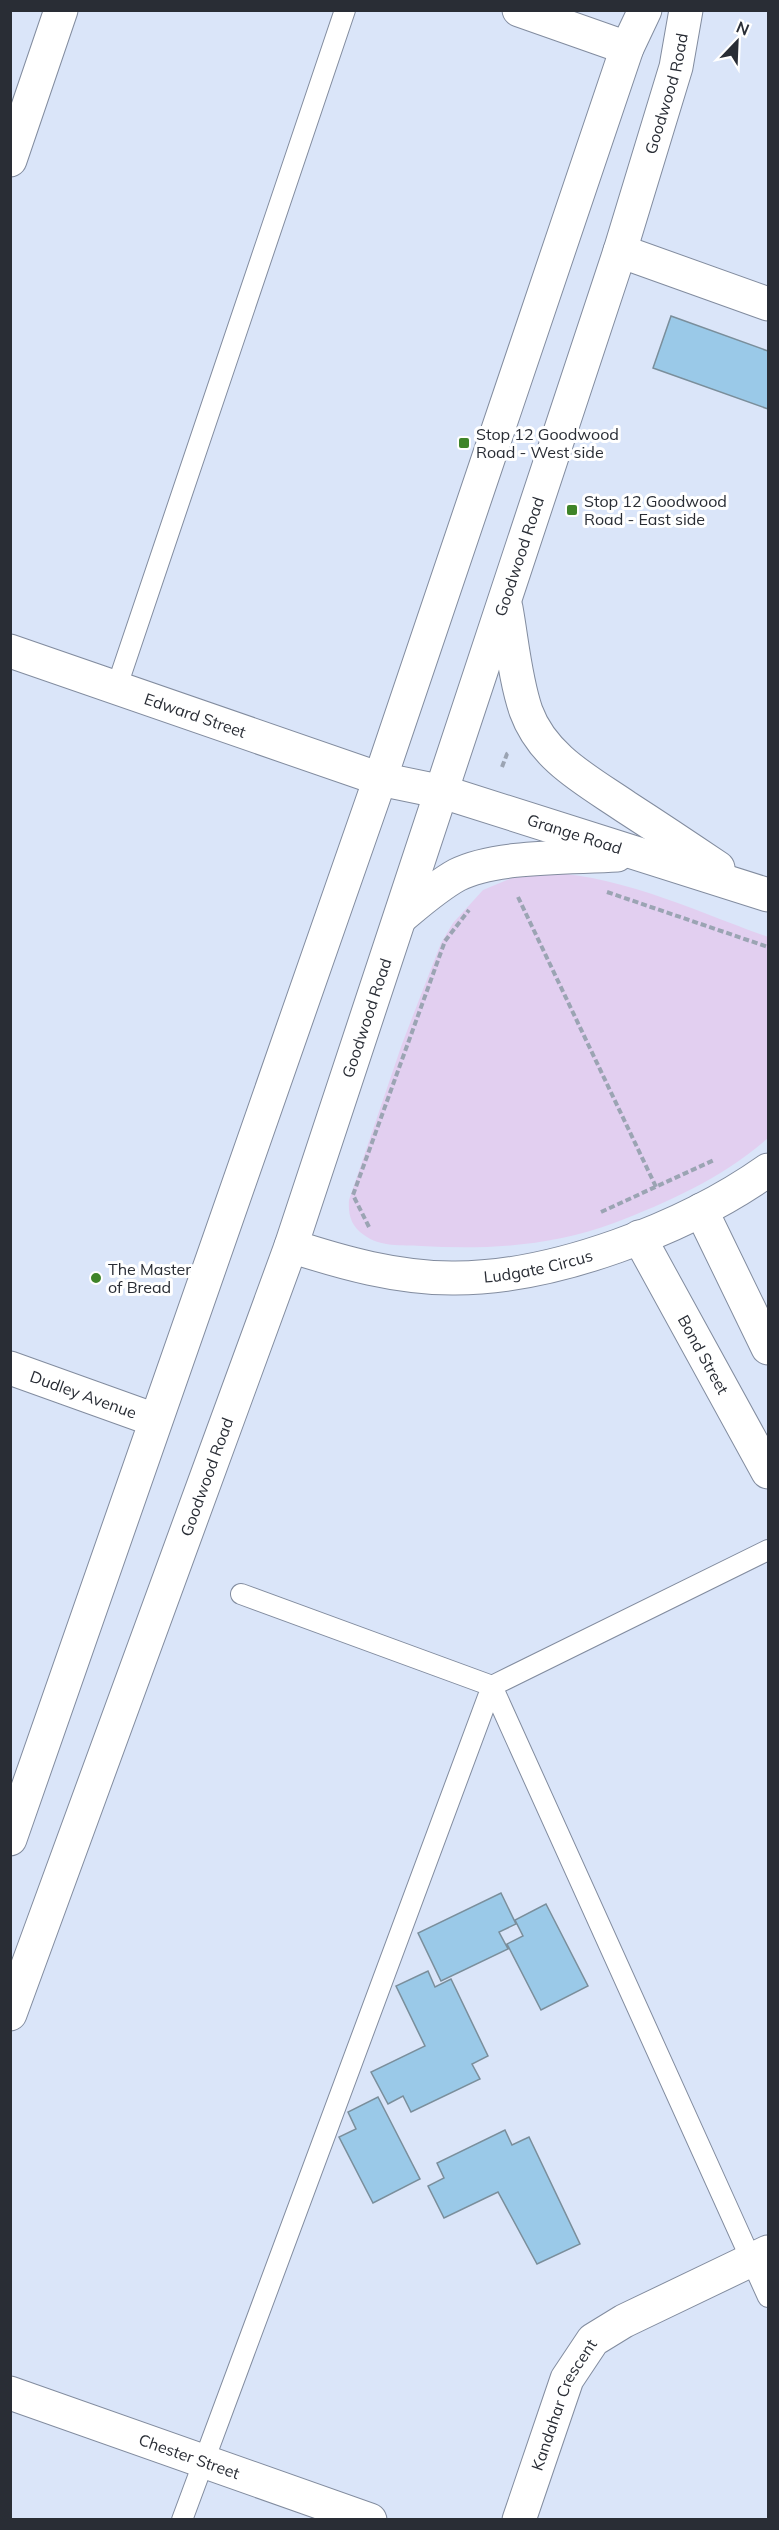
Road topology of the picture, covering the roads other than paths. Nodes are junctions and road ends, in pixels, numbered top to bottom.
1 (61, 10) edge
2 (345, 10) edge
3 (519, 10) edge
4 (645, 10) edge
5 (686, 10) edge
6 (627, 48) junction
7 (10, 160) edge
8 (620, 251) junction
9 (768, 304) edge
10 (506, 603) junction
11 (10, 651) edge
12 (116, 689) junction
13 (380, 779) junction
14 (443, 792) junction
15 (637, 853) junction
16 (759, 892) edge
17 (401, 917) junction
18 (768, 1170) edge
19 (701, 1210) junction
20 (639, 1237) junction
21 (291, 1246) junction
22 (768, 1347) edge
23 (10, 1368) edge
24 (155, 1420) junction
25 (768, 1472) edge
26 (768, 1550) edge
27 (241, 1594) dead end
28 (492, 1686) junction
29 (10, 1839) edge
30 (11, 2010) edge
31 (760, 2256) edge
32 (768, 2297) edge
33 (10, 2392) edge
34 (204, 2461) junction
35 (182, 2520) edge
36 (370, 2520) edge
37 (519, 2520) edge

1 - 7 main road
2 - 12 lane
3 - 6 main road
4 - 6 main road
5 - 8 main road, Goodwood Road
6 - 13 main road
8 - 9 main road
8 - 10 main road, Goodwood Road
10 - 14 main road, Goodwood Road
10 - 16 main road
11 - 12 main road, Edward Street
12 - 13 main road, Edward Street
13 - 14 main road, Grange Road
13 - 24 main road
14 - 15 main road, Grange Road
14 - 17 main road, Goodwood Road
15 - 16 main road, Grange Road
15 - 17 main road
17 - 21 main road, Goodwood Road
18 - 19 main road, Ludgate Circus
19 - 20 main road, Ludgate Circus
19 - 22 main road
20 - 21 main road, Ludgate Circus
20 - 25 main road, Bond Street
21 - 30 main road, Goodwood Road
23 - 24 main road, Dudley Avenue
24 - 29 main road
26 - 28 lane
27 - 28 lane
28 - 31 lane
28 - 34 lane
31 - 32 lane
31 - 37 main road, Kandahar Crescent
33 - 34 main road, Chester Street
34 - 35 lane
34 - 36 main road, Chester Street

